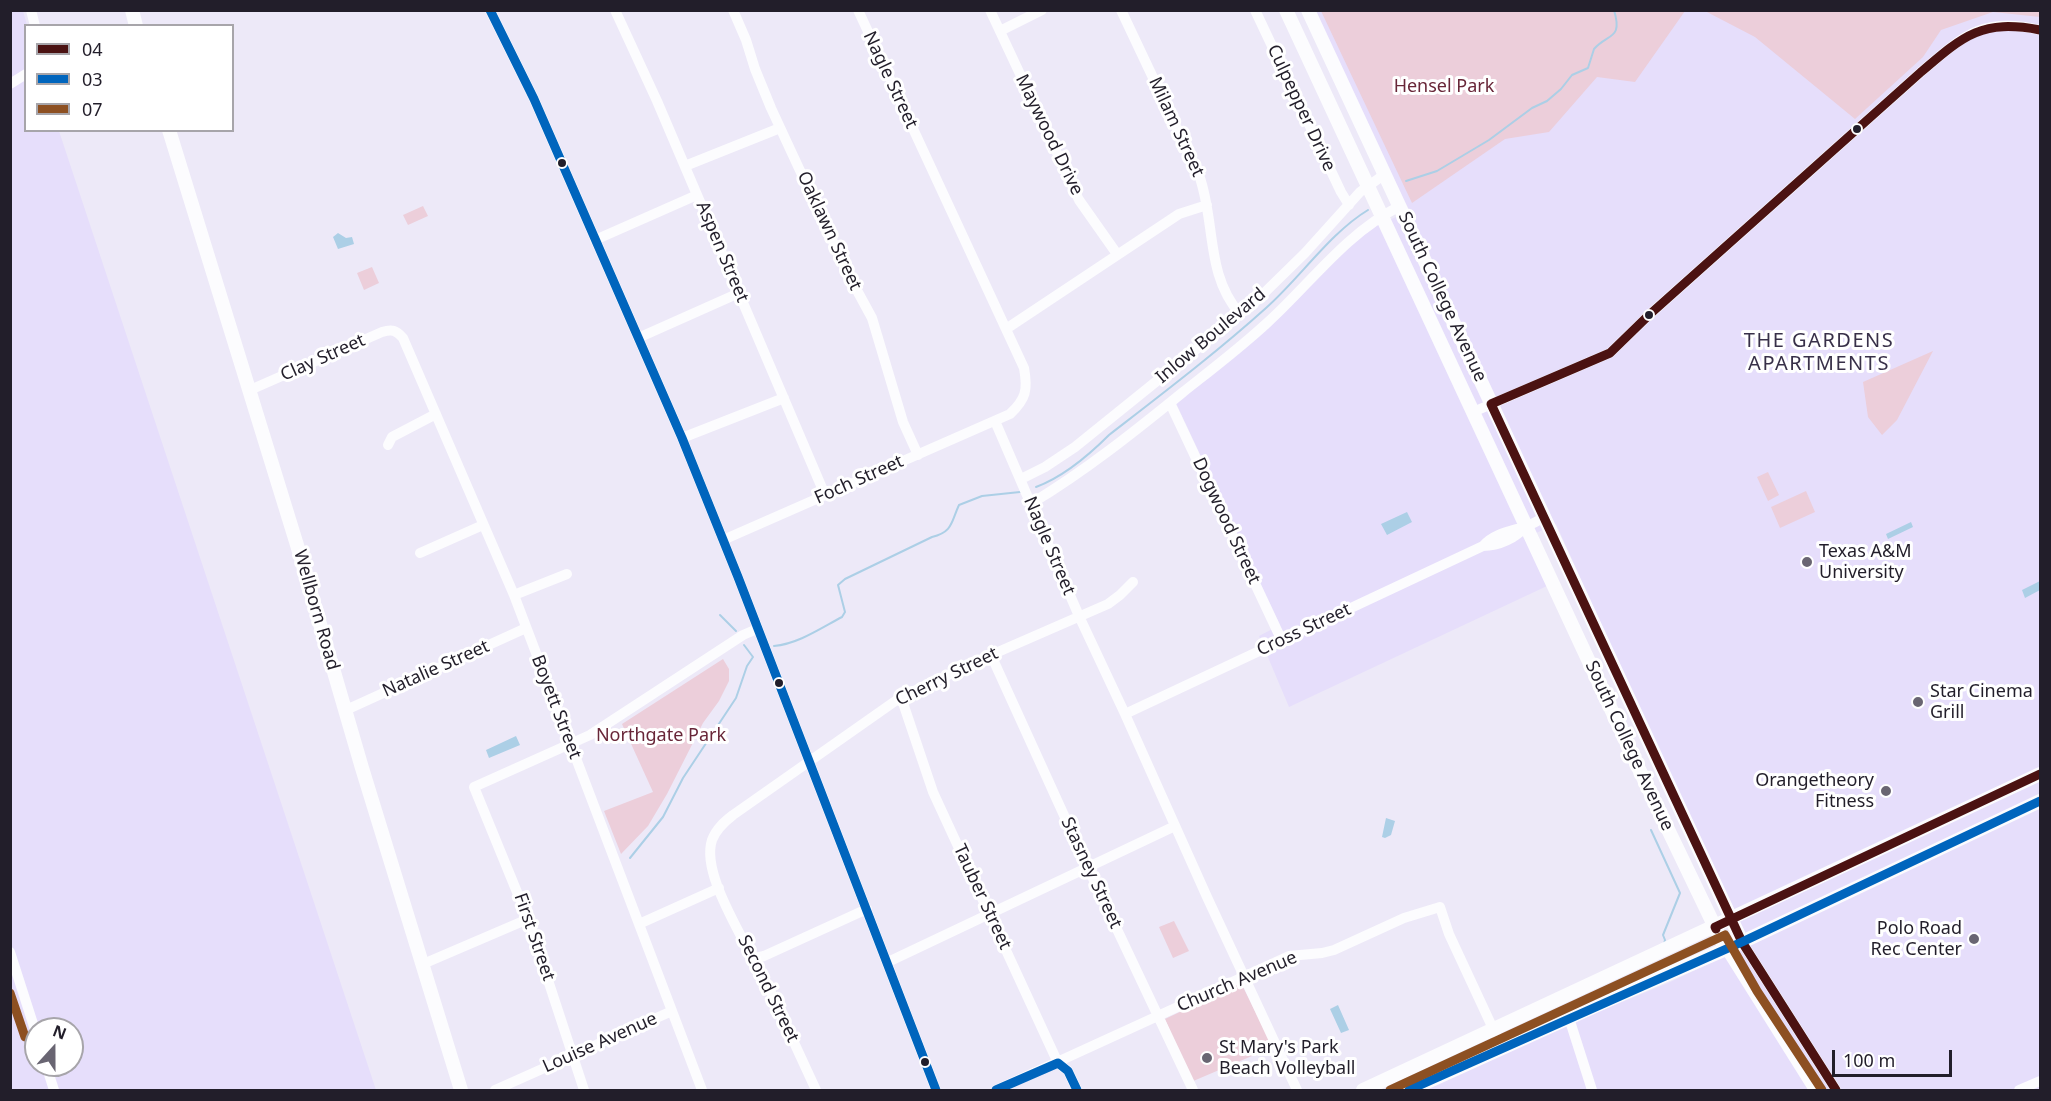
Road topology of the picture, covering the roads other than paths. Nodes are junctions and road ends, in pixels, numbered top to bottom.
1 (490, 10) edge
2 (615, 10) edge
3 (733, 10) edge
4 (858, 10) edge
5 (990, 10) edge
6 (1042, 10) edge
7 (1121, 10) edge
8 (1255, 10) edge
9 (1286, 10) edge
10 (1308, 10) edge
11 (2040, 30) edge
12 (1000, 31) junction
13 (24, 75) edge
14 (10, 84) edge
15 (780, 128) junction
16 (170, 132) edge
17 (685, 166) junction
18 (1385, 174) junction
19 (1368, 185) junction
20 (697, 195) junction
21 (1207, 205) junction
22 (1349, 205) junction
23 (1400, 206) junction
24 (1383, 215) junction
25 (595, 240) junction
26 (1117, 254) junction
27 (739, 293) junction
28 (1445, 303) junction
29 (1427, 312) junction
30 (1240, 314) junction
31 (1006, 329) junction
32 (397, 330) joint
33 (638, 338) junction
34 (250, 390) junction
35 (784, 398) junction
36 (1170, 403) junction
37 (1491, 404) junction
38 (1473, 412) junction
39 (436, 414) junction
40 (995, 421) junction
41 (682, 438) junction
42 (388, 445) dead end
43 (918, 455) junction
44 (1021, 479) junction
45 (825, 495) junction
46 (1032, 503) junction
47 (1545, 517) junction
48 (483, 525) junction
49 (1526, 526) junction
50 (723, 540) junction
51 (420, 553) dead end
52 (567, 574) dead end
53 (1133, 582) dead end
54 (514, 595) junction
55 (1079, 616) junction
56 (526, 628) junction
57 (757, 629) junction
58 (1282, 641) junction
59 (991, 655) junction
60 (901, 697) junction
61 (1629, 698) junction
62 (1611, 707) junction
63 (346, 710) junction
64 (1125, 714) junction
65 (570, 744) junction
66 (809, 762) junction
67 (2040, 774) edge
68 (2040, 801) edge
69 (1175, 826) junction
70 (1088, 868) junction
71 (719, 888) junction
72 (867, 909) junction
73 (990, 914) junction
74 (528, 919) junction
75 (1731, 919) junction
76 (639, 924) junction
77 (1714, 927) junction
78 (1742, 942) junction
79 (1725, 948) junction
80 (10, 952) edge
81 (755, 958) junction
82 (888, 962) junction
83 (423, 964) junction
84 (1245, 976) junction
85 (672, 1011) junction
86 (1158, 1015) junction
87 (31, 1017) edge
88 (1569, 1018) junction
89 (1493, 1029) junction
90 (1502, 1048) junction
91 (574, 1054) junction
92 (1058, 1063) junction
93 (2040, 1081) edge
94 (815, 1089) edge
95 (461, 1090) edge
96 (495, 1090) edge
97 (584, 1090) edge
98 (702, 1090) edge
99 (936, 1090) edge
100 (996, 1090) edge
101 (1077, 1090) edge
102 (1193, 1090) edge
103 (1297, 1090) edge
104 (1363, 1090) edge
105 (1409, 1090) edge
106 (1592, 1090) edge
107 (1814, 1090) edge
108 (1836, 1090) edge
109 (2019, 1090) edge

1 - 25 street
2 - 17 street, Aspen Street
3 - 15 street, Oaklawn Street
4 - 31 street, Nagle Street
5 - 12 street, Maywood Drive
6 - 12 street
7 - 21 street, Milam Street
8 - 22 street, Culpepper Drive
9 - 19 main road, South College Avenue
10 - 18 main road, South College Avenue
11 - 37 street
12 - 26 street, Maywood Drive
13 - 14 street
15 - 17 street
15 - 43 street, Oaklawn Street
16 - 34 main road, Wellborn Road
17 - 20 street, Aspen Street
18 - 19 street, Inlow Boulevard
18 - 23 main road, South College Avenue
19 - 22 street, Inlow Boulevard
19 - 24 main road, South College Avenue
20 - 25 street
20 - 27 street, Aspen Street
21 - 26 street
21 - 30 street, Milam Street
22 - 30 street, Inlow Boulevard
23 - 24 street, Inlow Boulevard
23 - 28 main road, South College Avenue
24 - 29 main road, South College Avenue
24 - 36 street, Inlow Boulevard
25 - 33 street
26 - 31 street
27 - 33 street
27 - 35 street, Aspen Street
28 - 29 main road
28 - 37 main road, South College Avenue
29 - 38 main road, South College Avenue
30 - 44 street, Inlow Boulevard
31 - 40 street, Nagle Street
32 - 34 street, Clay Street
32 - 39 street, Boyett Street
33 - 41 street
34 - 63 main road, Wellborn Road
35 - 41 street
35 - 45 street, Aspen Street
36 - 46 street, Inlow Boulevard
36 - 58 street, Dogwood Street
37 - 38 street
37 - 47 main road, South College Avenue
38 - 49 main road, South College Avenue
39 - 42 street
39 - 48 street, Boyett Street
40 - 43 street, Foch Street
40 - 44 street, Nagle Street
41 - 50 street
43 - 45 street, Foch Street
44 - 46 street, Nagle Street
45 - 50 street, Foch Street
46 - 55 street, Nagle Street
47 - 49 street, Cross Street
47 - 61 main road, South College Avenue
48 - 51 street
48 - 54 street, Boyett Street
49 - 58 street, Cross Street
49 - 62 main road, South College Avenue
50 - 57 street
52 - 54 street
53 - 55 street, Cherry Street
54 - 56 street, Boyett Street
55 - 59 street, Cherry Street
55 - 64 street, Nagle Street
56 - 63 street, Natalie Street
56 - 65 street, Boyett Street
57 - 65 street
57 - 66 street
58 - 64 street, Cross Street
59 - 60 street, Cherry Street
59 - 70 street, Stasney Street
60 - 66 street, Cherry Street
60 - 73 street, Tauber Street
61 - 62 main road
61 - 75 main road, South College Avenue
62 - 77 main road, South College Avenue
63 - 83 main road, Wellborn Road
64 - 69 street, Nagle Street
65 - 74 street, First Street
65 - 76 street, Boyett Street
66 - 71 street, Cherry Street
66 - 72 street
67 - 75 main road
68 - 78 main road
69 - 70 street
69 - 84 street, Nagle Street
70 - 73 street
70 - 86 street, Stasney Street
71 - 76 street
71 - 81 street, Second Street
72 - 81 street
72 - 82 street
73 - 82 street
73 - 92 street, Tauber Street
74 - 83 street
74 - 91 street, First Street
75 - 77 main road
75 - 78 main road, South College Avenue
76 - 85 street, Boyett Street
77 - 79 main road, South College Avenue
77 - 89 main road
78 - 79 main road
78 - 108 street
79 - 88 main road
79 - 107 street
80 - 87 street
81 - 94 street, Second Street
82 - 99 street
83 - 95 main road, Wellborn Road
84 - 86 street, Church Avenue
84 - 89 street, Church Avenue
84 - 103 street, Nagle Street
85 - 91 street, Louise Avenue
85 - 98 street, Boyett Street
86 - 92 street, Church Avenue
86 - 102 street, Stasney Street
88 - 90 main road
88 - 106 street
89 - 90 street, Church Avenue
89 - 104 main road
90 - 105 main road
91 - 96 street, Louise Avenue
91 - 97 street, First Street
92 - 100 street, Church Avenue
92 - 101 street, Tauber Street
93 - 109 street

